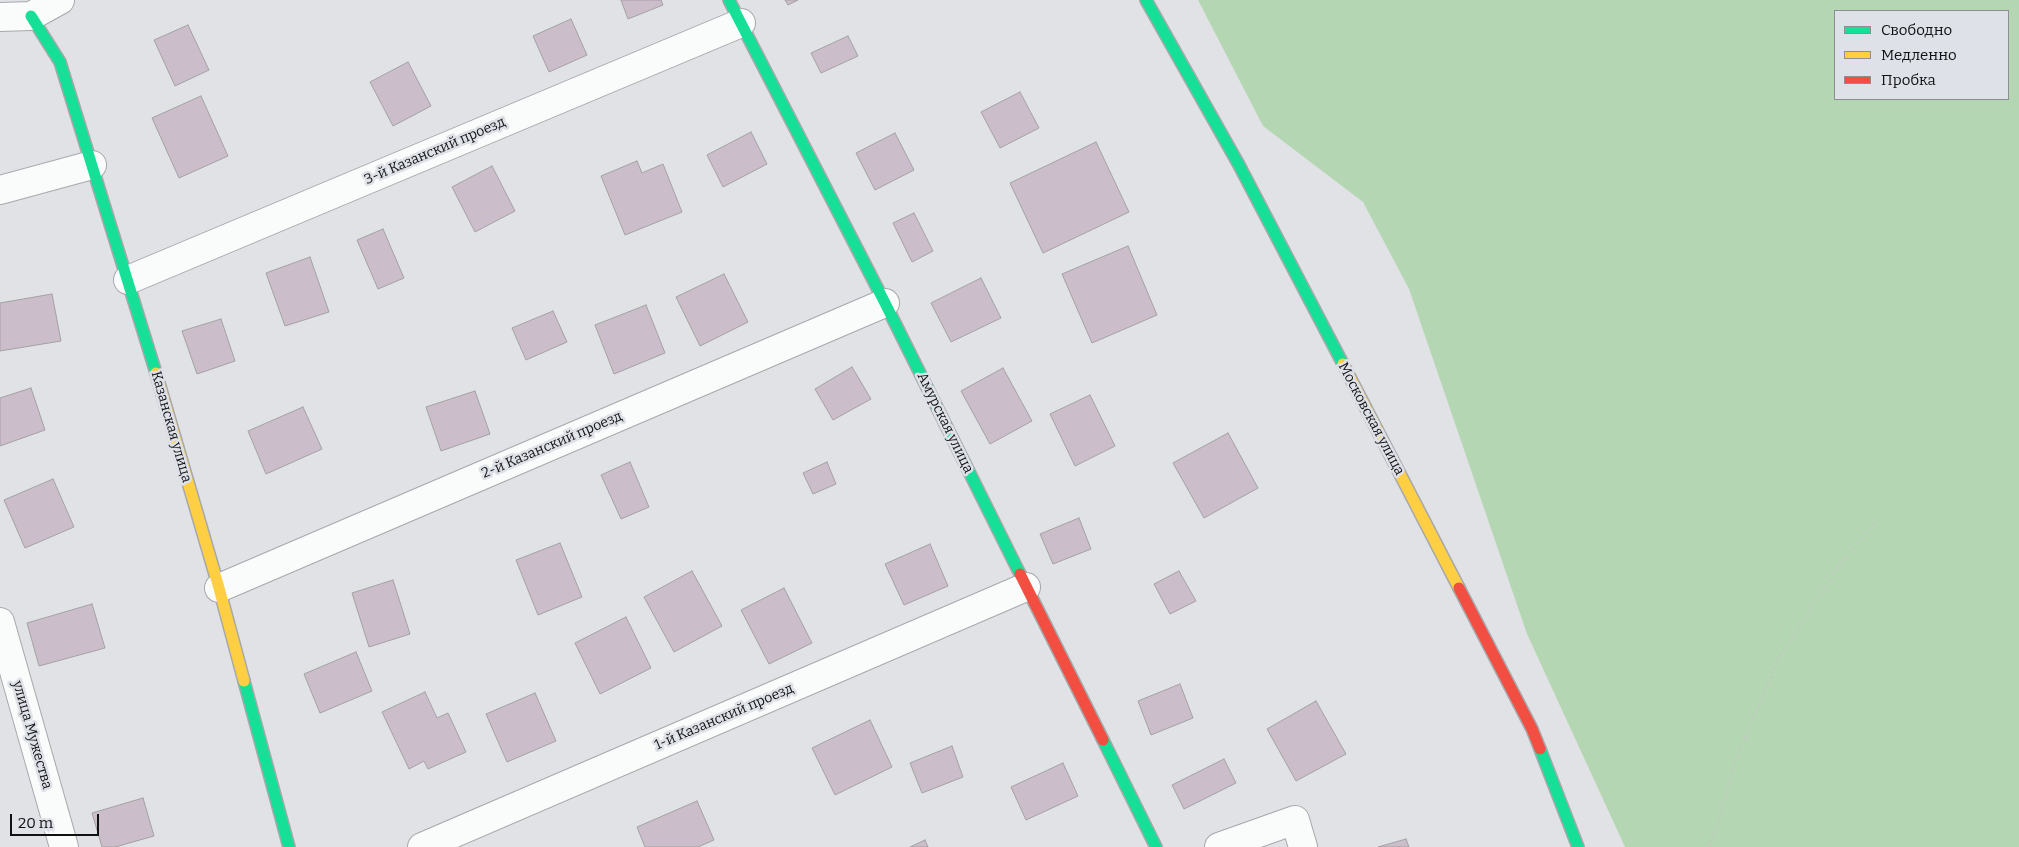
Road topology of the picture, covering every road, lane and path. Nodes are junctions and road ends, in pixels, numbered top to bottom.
1 (60, 0) edge
2 (1146, 0) edge
3 (735, 11) edge
4 (31, 16) junction
5 (0, 17) edge
6 (92, 165) junction
7 (0, 190) edge
8 (128, 280) junction
9 (885, 302) junction
10 (1878, 518) dead end
11 (1026, 587) junction
12 (219, 588) junction
13 (0, 622) edge
14 (64, 847) edge
15 (289, 847) edge
16 (422, 847) edge
17 (1156, 847) edge
18 (1219, 847) edge
19 (1303, 847) edge
20 (1578, 847) edge
21 (1710, 847) edge

1 - 4 street
2 - 20 street, Московская улица
3 - 8 street, 3-й Казанский проезд
3 - 9 street, Амурская улица
4 - 5 street
4 - 6 street, Казанская улица
6 - 7 street
6 - 8 street, Казанская улица
8 - 12 street, Казанская улица
9 - 11 street, Амурская улица
9 - 12 street, 2-й Казанский проезд
10 - 21 path
11 - 16 street, 1-й Казанский проезд
11 - 17 street, Амурская улица
12 - 15 street, Казанская улица
13 - 14 street, улица Мужества
18 - 19 street

